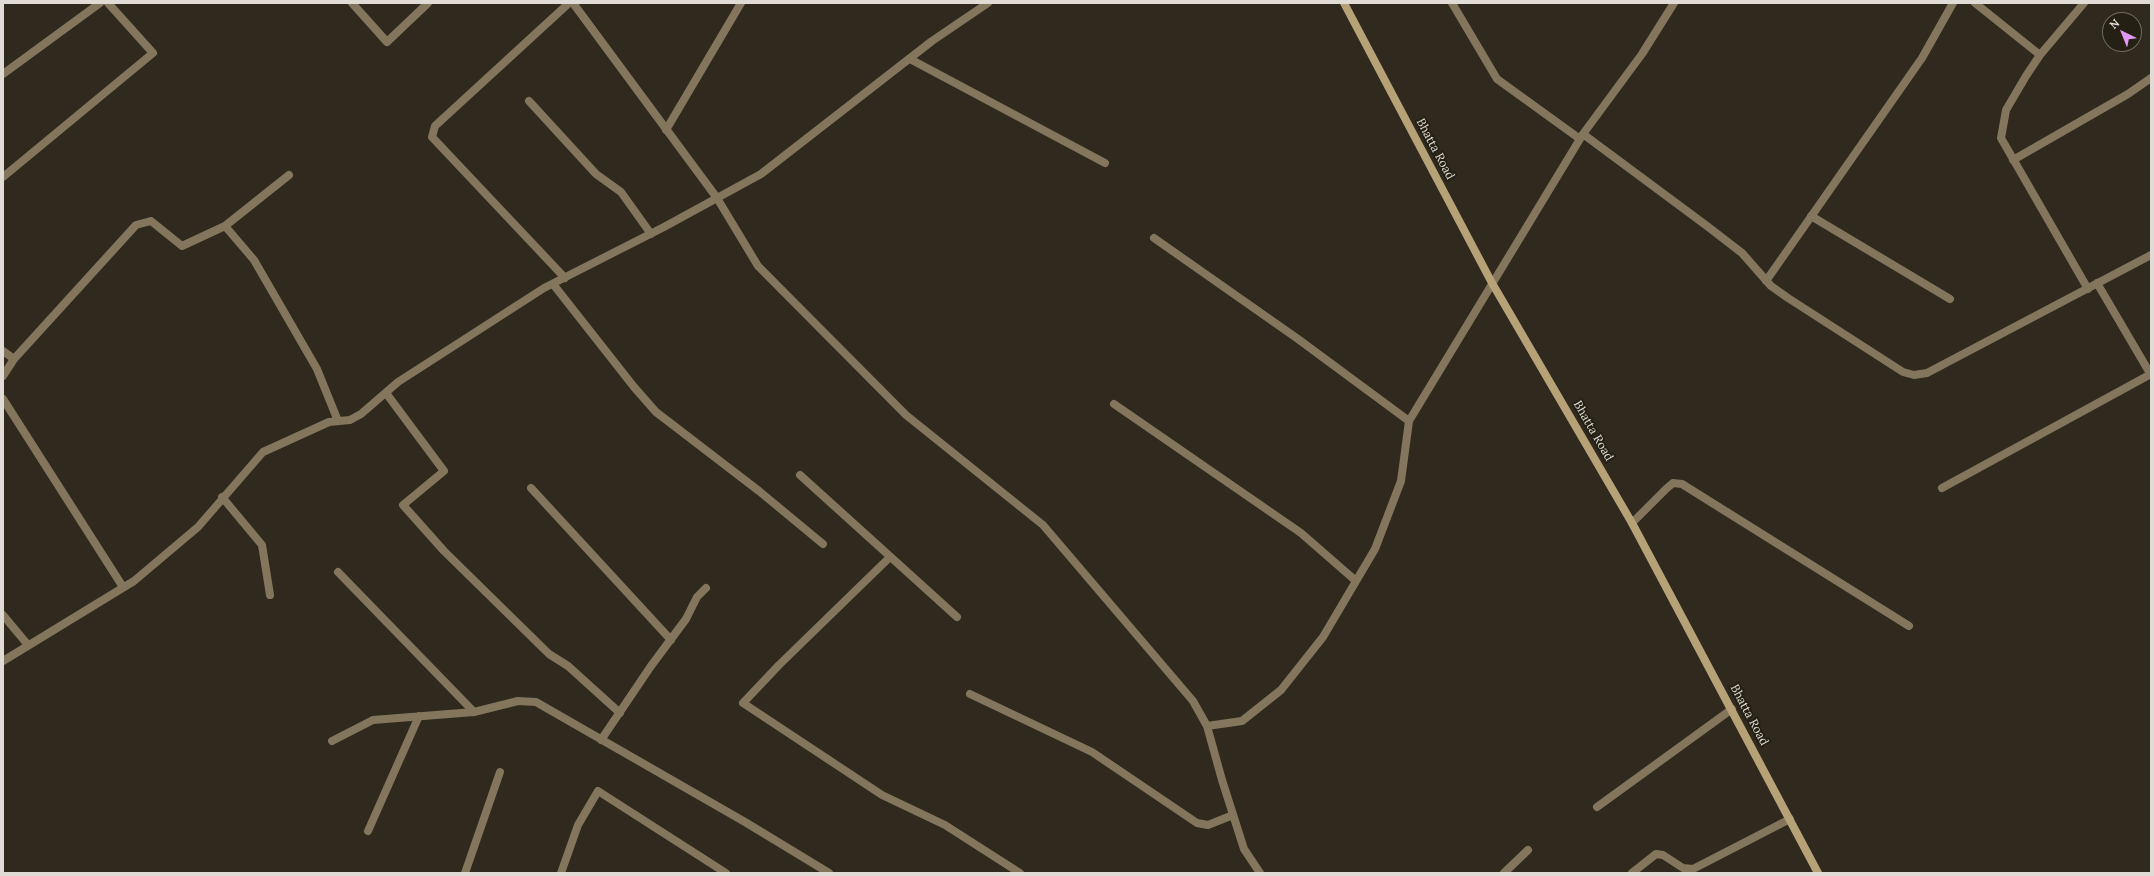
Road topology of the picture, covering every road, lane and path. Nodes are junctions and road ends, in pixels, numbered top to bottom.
1 (100, 3) edge
2 (108, 3) edge
3 (352, 3) edge
4 (428, 3) edge
5 (568, 3) edge
6 (573, 3) edge
7 (741, 3) edge
8 (988, 3) edge
9 (1344, 3) edge
10 (1452, 3) edge
11 (1953, 3) edge
12 (1975, 3) edge
13 (2084, 3) edge
14 (1671, 4) edge
15 (2040, 55) junction
16 (910, 59) junction
17 (3, 74) edge
18 (2151, 78) edge
19 (530, 101) dead end
20 (666, 130) junction
21 (1582, 137) junction
22 (2013, 160) junction
23 (1105, 163) dead end
24 (289, 175) dead end
25 (3, 177) edge
26 (717, 198) junction
27 (1811, 216) junction
28 (225, 226) junction
29 (651, 234) junction
30 (1154, 238) dead end
31 (2151, 255) edge
32 (565, 278) junction
33 (1766, 281) junction
34 (1492, 283) junction
35 (2097, 283) junction
36 (553, 284) junction
37 (2088, 289) junction
38 (1950, 299) dead end
39 (3, 351) edge
40 (14, 359) junction
41 (2151, 374) edge
42 (3, 376) edge
43 (386, 393) junction
44 (3, 399) edge
45 (1114, 404) dead end
46 (338, 421) junction
47 (1409, 421) junction
48 (800, 475) dead end
49 (531, 488) dead end
50 (1942, 488) dead end
51 (222, 497) junction
52 (1632, 523) junction
53 (823, 544) dead end
54 (890, 557) junction
55 (338, 572) dead end
56 (1356, 581) junction
57 (123, 588) junction
58 (706, 588) dead end
59 (270, 595) dead end
60 (3, 615) edge
61 (957, 617) dead end
62 (1909, 626) dead end
63 (671, 640) junction
64 (28, 646) junction
65 (3, 661) edge
66 (970, 694) dead end
67 (1732, 709) junction
68 (474, 712) junction
69 (620, 713) junction
70 (419, 716) junction
71 (1207, 726) junction
72 (601, 740) junction
73 (332, 741) dead end
74 (500, 772) dead end
75 (1597, 807) dead end
76 (1233, 815) junction
77 (1790, 819) junction
78 (368, 831) dead end
79 (1528, 850) dead end
80 (465, 873) edge
81 (561, 873) edge
82 (726, 873) edge
83 (829, 873) edge
84 (1020, 873) edge
85 (1260, 873) edge
86 (1504, 873) edge
87 (1632, 873) edge
88 (1818, 873) edge

1 - 17 street
2 - 25 street
3 - 4 street
5 - 32 street
6 - 20 street
7 - 20 street
8 - 16 street
9 - 34 main road, Bhatta Road
10 - 21 street
11 - 27 street
12 - 15 street
13 - 15 street
14 - 21 street
15 - 22 street
16 - 23 street
16 - 26 street
18 - 22 street
19 - 29 street
20 - 26 street
21 - 33 street
21 - 34 street
22 - 37 street
24 - 28 street
26 - 29 street
26 - 71 street
27 - 33 street
27 - 38 street
28 - 40 street
28 - 46 street
29 - 32 street
30 - 47 street
31 - 35 street
32 - 36 street
33 - 37 street
34 - 47 street
34 - 52 main road, Bhatta Road
35 - 37 street
35 - 41 street
36 - 43 street
36 - 53 street
39 - 40 street
40 - 42 street
41 - 50 street
43 - 46 street
43 - 69 street
44 - 57 street
45 - 56 street
46 - 51 street
47 - 56 street
48 - 54 street
49 - 63 street
51 - 57 street
51 - 59 street
52 - 62 street
52 - 67 main road, Bhatta Road
54 - 61 street
54 - 84 street
55 - 68 street
56 - 71 street
57 - 64 street
58 - 63 street
60 - 64 street
63 - 69 street
64 - 65 street
66 - 76 street
67 - 75 street
67 - 77 main road, Bhatta Road
68 - 70 street
68 - 72 street
69 - 72 street
70 - 73 street
70 - 78 street
71 - 76 street
72 - 83 street
74 - 80 street
76 - 85 street
77 - 87 street
77 - 88 main road, Bhatta Road
79 - 86 street
81 - 82 street

